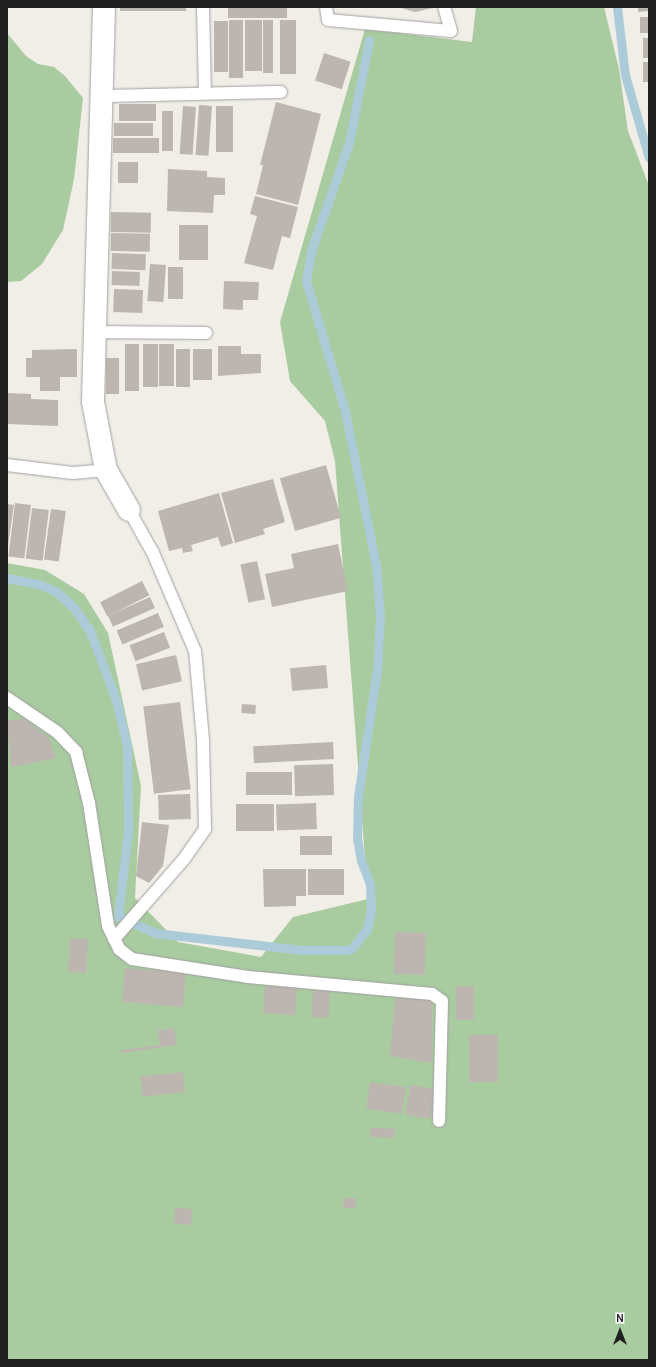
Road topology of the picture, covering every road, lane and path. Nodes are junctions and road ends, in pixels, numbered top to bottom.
1 (104, 7) edge
2 (203, 7) edge
3 (326, 7) edge
4 (444, 7) edge
5 (281, 92) dead end
6 (205, 93) junction
7 (103, 96) junction
8 (94, 332) junction
9 (206, 333) dead end
10 (7, 465) edge
11 (106, 470) junction
12 (130, 510) joint
13 (7, 698) edge
14 (114, 939) junction
15 (439, 1120) dead end

1 - 7 street
2 - 6 lane
3 - 4 lane
5 - 6 lane
6 - 7 lane
7 - 8 street
8 - 9 lane
8 - 11 street
10 - 11 lane
11 - 12 street
12 - 14 lane
13 - 14 lane
14 - 15 lane

